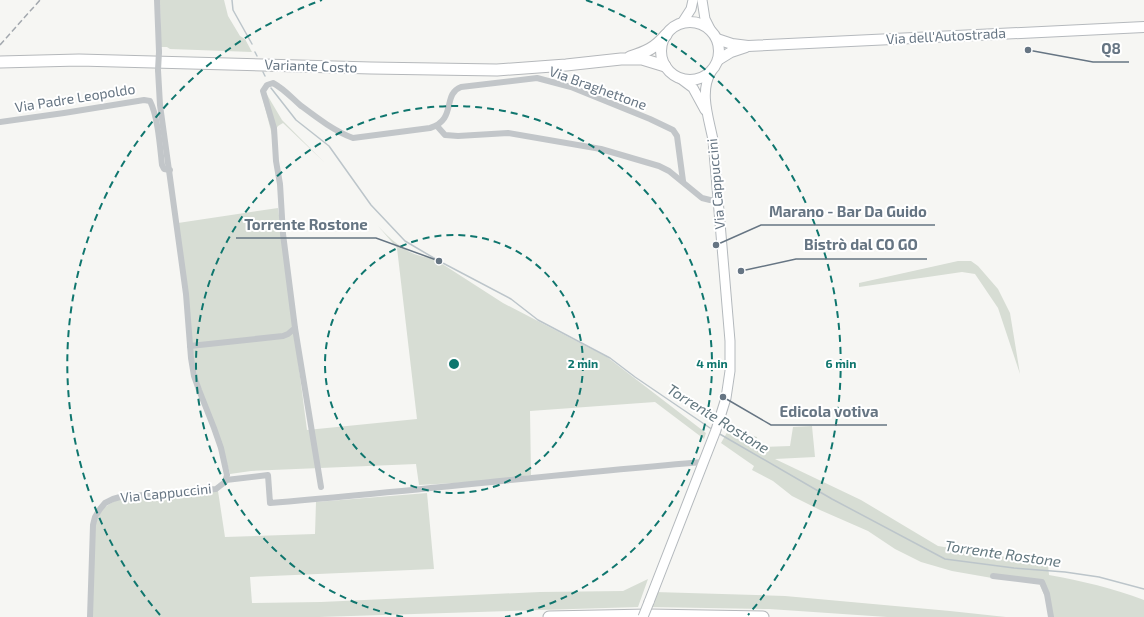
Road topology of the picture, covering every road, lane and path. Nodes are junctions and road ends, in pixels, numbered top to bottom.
1 (157, 0) edge
2 (693, 0) edge
3 (702, 0) edge
4 (682, 23) junction
5 (1144, 27) edge
6 (710, 29) junction
7 (666, 35) junction
8 (717, 39) junction
9 (748, 46) junction
10 (621, 59) junction
11 (718, 60) junction
12 (0, 62) edge
13 (665, 66) junction
14 (711, 72) junction
15 (681, 79) junction
16 (708, 117) junction
17 (0, 122) edge
18 (437, 126) junction
19 (170, 170) junction
20 (683, 181) junction
21 (718, 200) junction
22 (295, 328) junction
23 (190, 346) junction
24 (703, 462) junction
25 (226, 480) junction
26 (321, 487) dead end
27 (993, 576) dead end
28 (90, 617) edge
29 (549, 617) edge
30 (643, 617) edge
31 (763, 617) edge
32 (1051, 617) edge

1 - 19 street, Via Padre Leopoldo, bridge
2 - 4 main road
3 - 6 main road
4 - 6 main road
4 - 7 main road
5 - 9 main road, Via dell'Autostrada
6 - 8 main road
7 - 10 highway
7 - 13 main road
8 - 9 main road
8 - 11 main road
9 - 11 main road
10 - 12 highway, Variante Costo
10 - 13 highway
11 - 14 main road
13 - 15 main road
14 - 15 main road
14 - 16 main road, Via Cappuccini
15 - 16 main road, Via Cappuccini
16 - 21 main road, Via Cappuccini
17 - 19 street, Via Padre Leopoldo
18 - 20 street
18 - 20 street, Via Braghettone
18 - 22 street
19 - 23 street, Via Padre Leopoldo
20 - 21 street
21 - 24 main road, Via Cappuccini
22 - 23 street
22 - 26 street
23 - 25 street, Via Cappuccini
24 - 25 street
24 - 30 main road, Via Cappuccini, bridge
25 - 28 street, Via Cappuccini
27 - 32 street
29 - 31 highway

